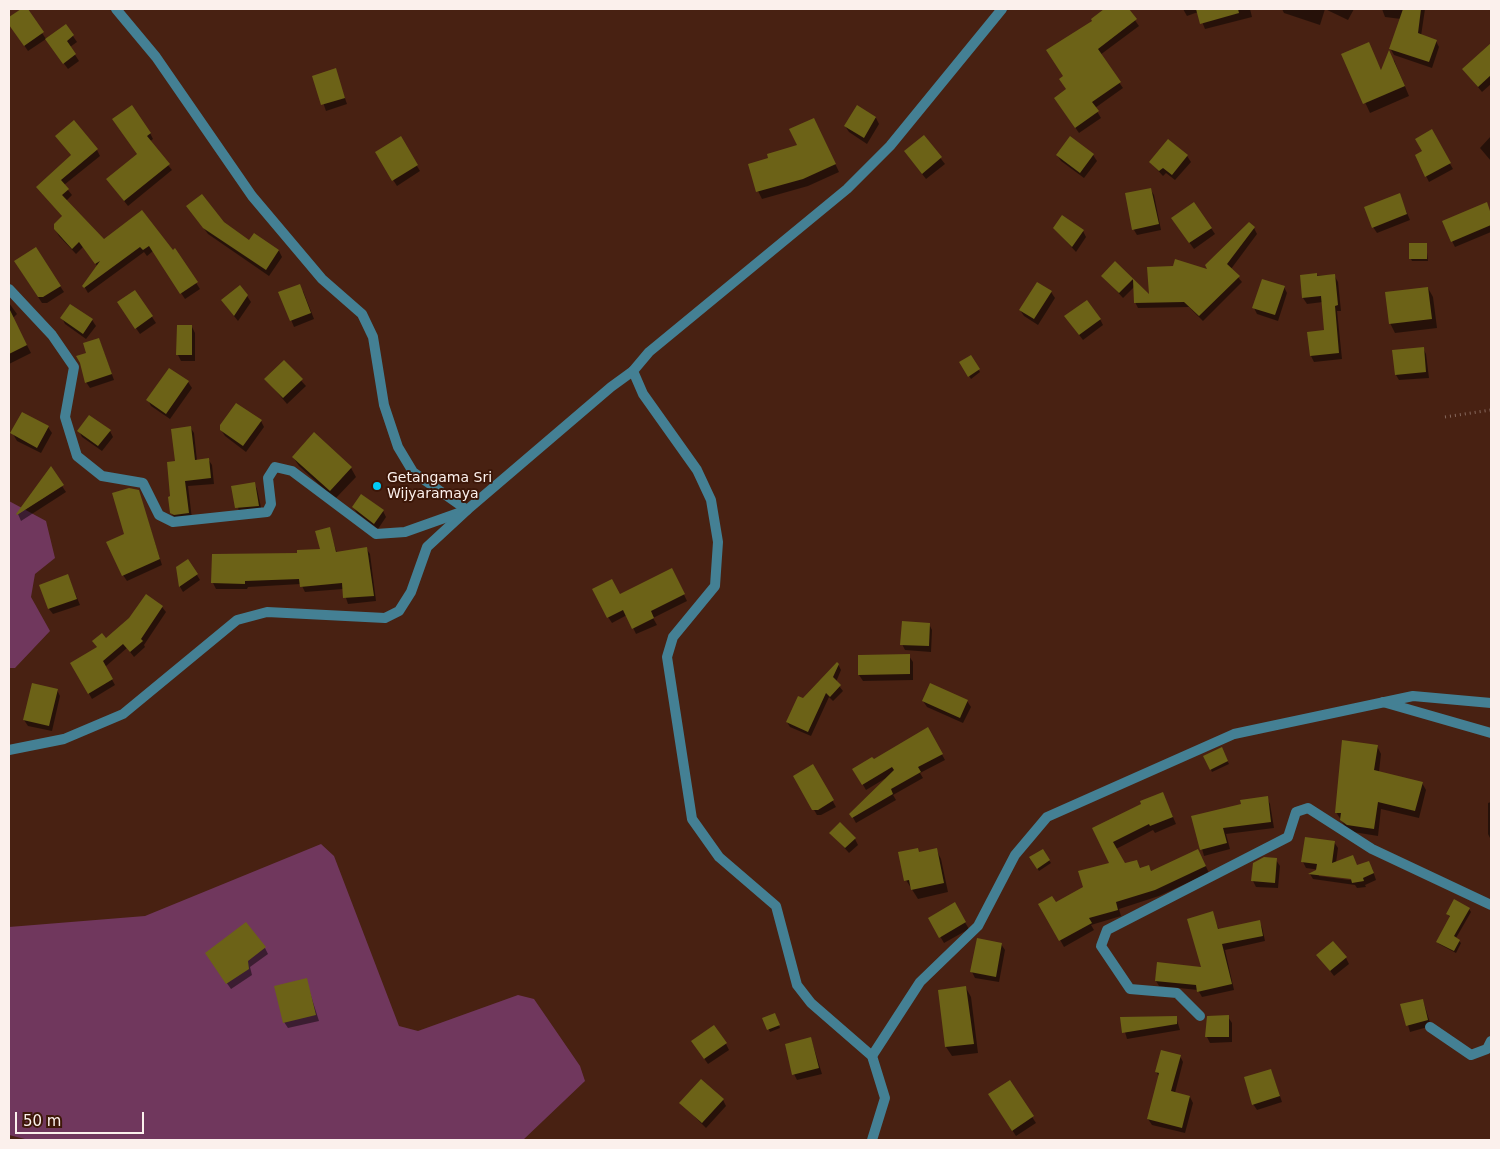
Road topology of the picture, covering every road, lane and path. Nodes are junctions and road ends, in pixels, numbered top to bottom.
1 (116, 9) edge
2 (1002, 9) edge
3 (9, 289) edge
4 (634, 371) junction
5 (1491, 410) edge
6 (1445, 417) dead end
7 (467, 510) junction
8 (1382, 702) junction
9 (1491, 703) edge
10 (1491, 733) edge
11 (9, 750) edge
12 (1491, 905) edge
13 (1200, 1016) dead end
14 (1430, 1027) dead end
15 (1491, 1041) edge
16 (872, 1056) junction
17 (872, 1140) edge

1 - 7 street
2 - 4 street
3 - 7 street
4 - 7 street
4 - 16 street
5 - 6 path
7 - 11 street
8 - 9 street
8 - 10 street
8 - 16 street
12 - 13 street
14 - 15 street
16 - 17 street

